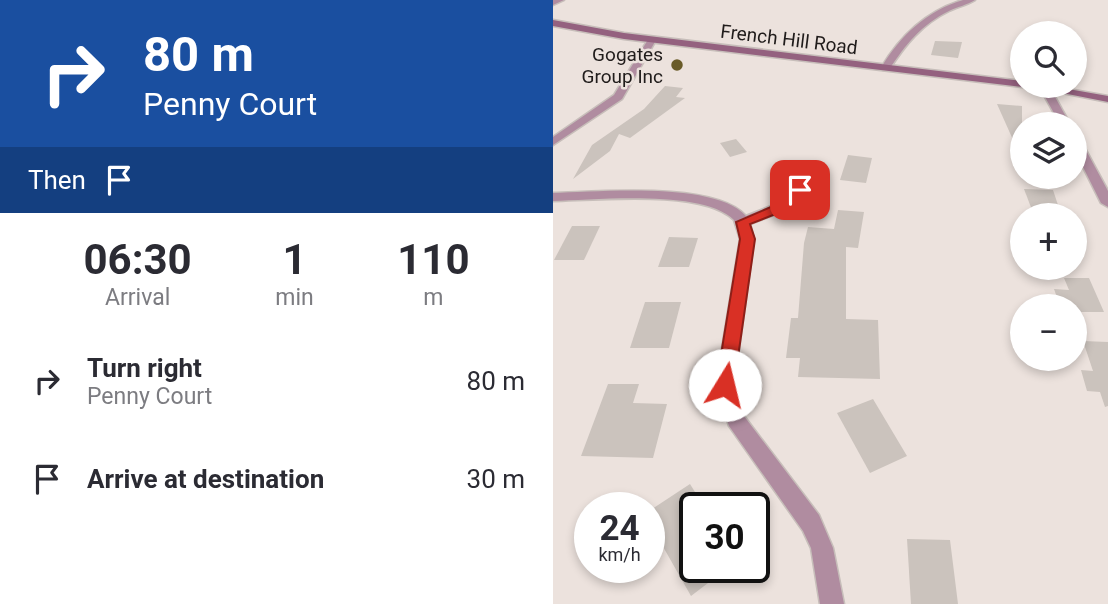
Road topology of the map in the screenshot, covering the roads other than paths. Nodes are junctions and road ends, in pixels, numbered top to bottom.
1 (560, 0) edge
2 (971, 0) edge
3 (553, 3) edge
4 (553, 23) edge
5 (652, 40) junction
6 (886, 68) junction
7 (1010, 83) edge
8 (1087, 95) edge
9 (1108, 99) edge
10 (553, 142) edge
11 (1087, 164) edge
12 (800, 172) dead end
13 (553, 197) edge
14 (1108, 203) edge
15 (743, 222) junction
16 (832, 604) edge

1 - 3 street
2 - 6 street
4 - 5 main road, French Hill Road
5 - 6 main road, French Hill Road
5 - 10 street
6 - 7 main road, French Hill Road
8 - 9 main road
11 - 14 street
12 - 15 street
13 - 15 street
15 - 16 street

